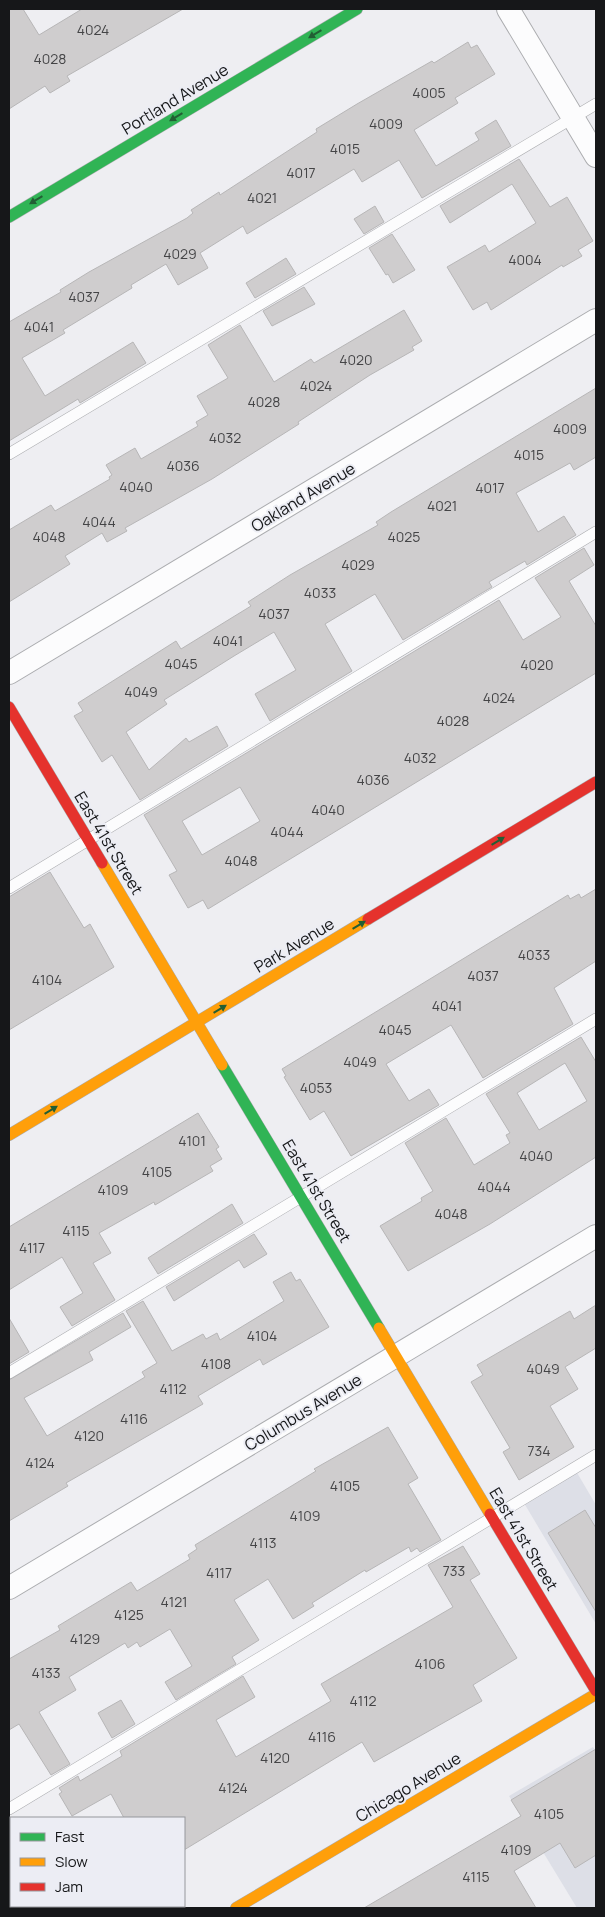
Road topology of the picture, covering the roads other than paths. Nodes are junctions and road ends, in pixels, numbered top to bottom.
1 (357, 9) edge
2 (508, 9) edge
3 (596, 104) edge
4 (573, 118) junction
5 (596, 156) edge
6 (9, 216) edge
7 (596, 320) edge
8 (9, 454) edge
9 (596, 532) edge
10 (9, 673) edge
11 (9, 708) edge
12 (596, 782) edge
13 (88, 840) junction
14 (9, 888) edge
15 (596, 1019) edge
16 (197, 1023) junction
17 (9, 1135) edge
18 (302, 1198) junction
19 (596, 1236) edge
20 (396, 1356) junction
21 (9, 1373) edge
22 (596, 1454) edge
23 (492, 1516) junction
24 (9, 1588) edge
25 (596, 1692) edge
26 (9, 1809) edge
27 (236, 1908) edge

1 -> 6 street, Portland Avenue
2 - 4 street
3 - 4 lane
4 - 5 street
4 - 8 lane
7 - 10 street, Oakland Avenue
9 - 13 lane
11 - 13 street, East 41st Street
16 -> 12 street, Park Avenue
13 - 14 lane
13 - 16 street, East 41st Street
15 - 18 lane
17 -> 16 street, Park Avenue
16 - 18 street, East 41st Street
18 - 20 street, East 41st Street
18 - 21 lane
19 - 20 street, Columbus Avenue
20 - 23 street, East 41st Street
20 - 24 street, Columbus Avenue
22 - 23 lane
23 - 25 street, East 41st Street
23 - 26 lane
25 - 27 street, Chicago Avenue

